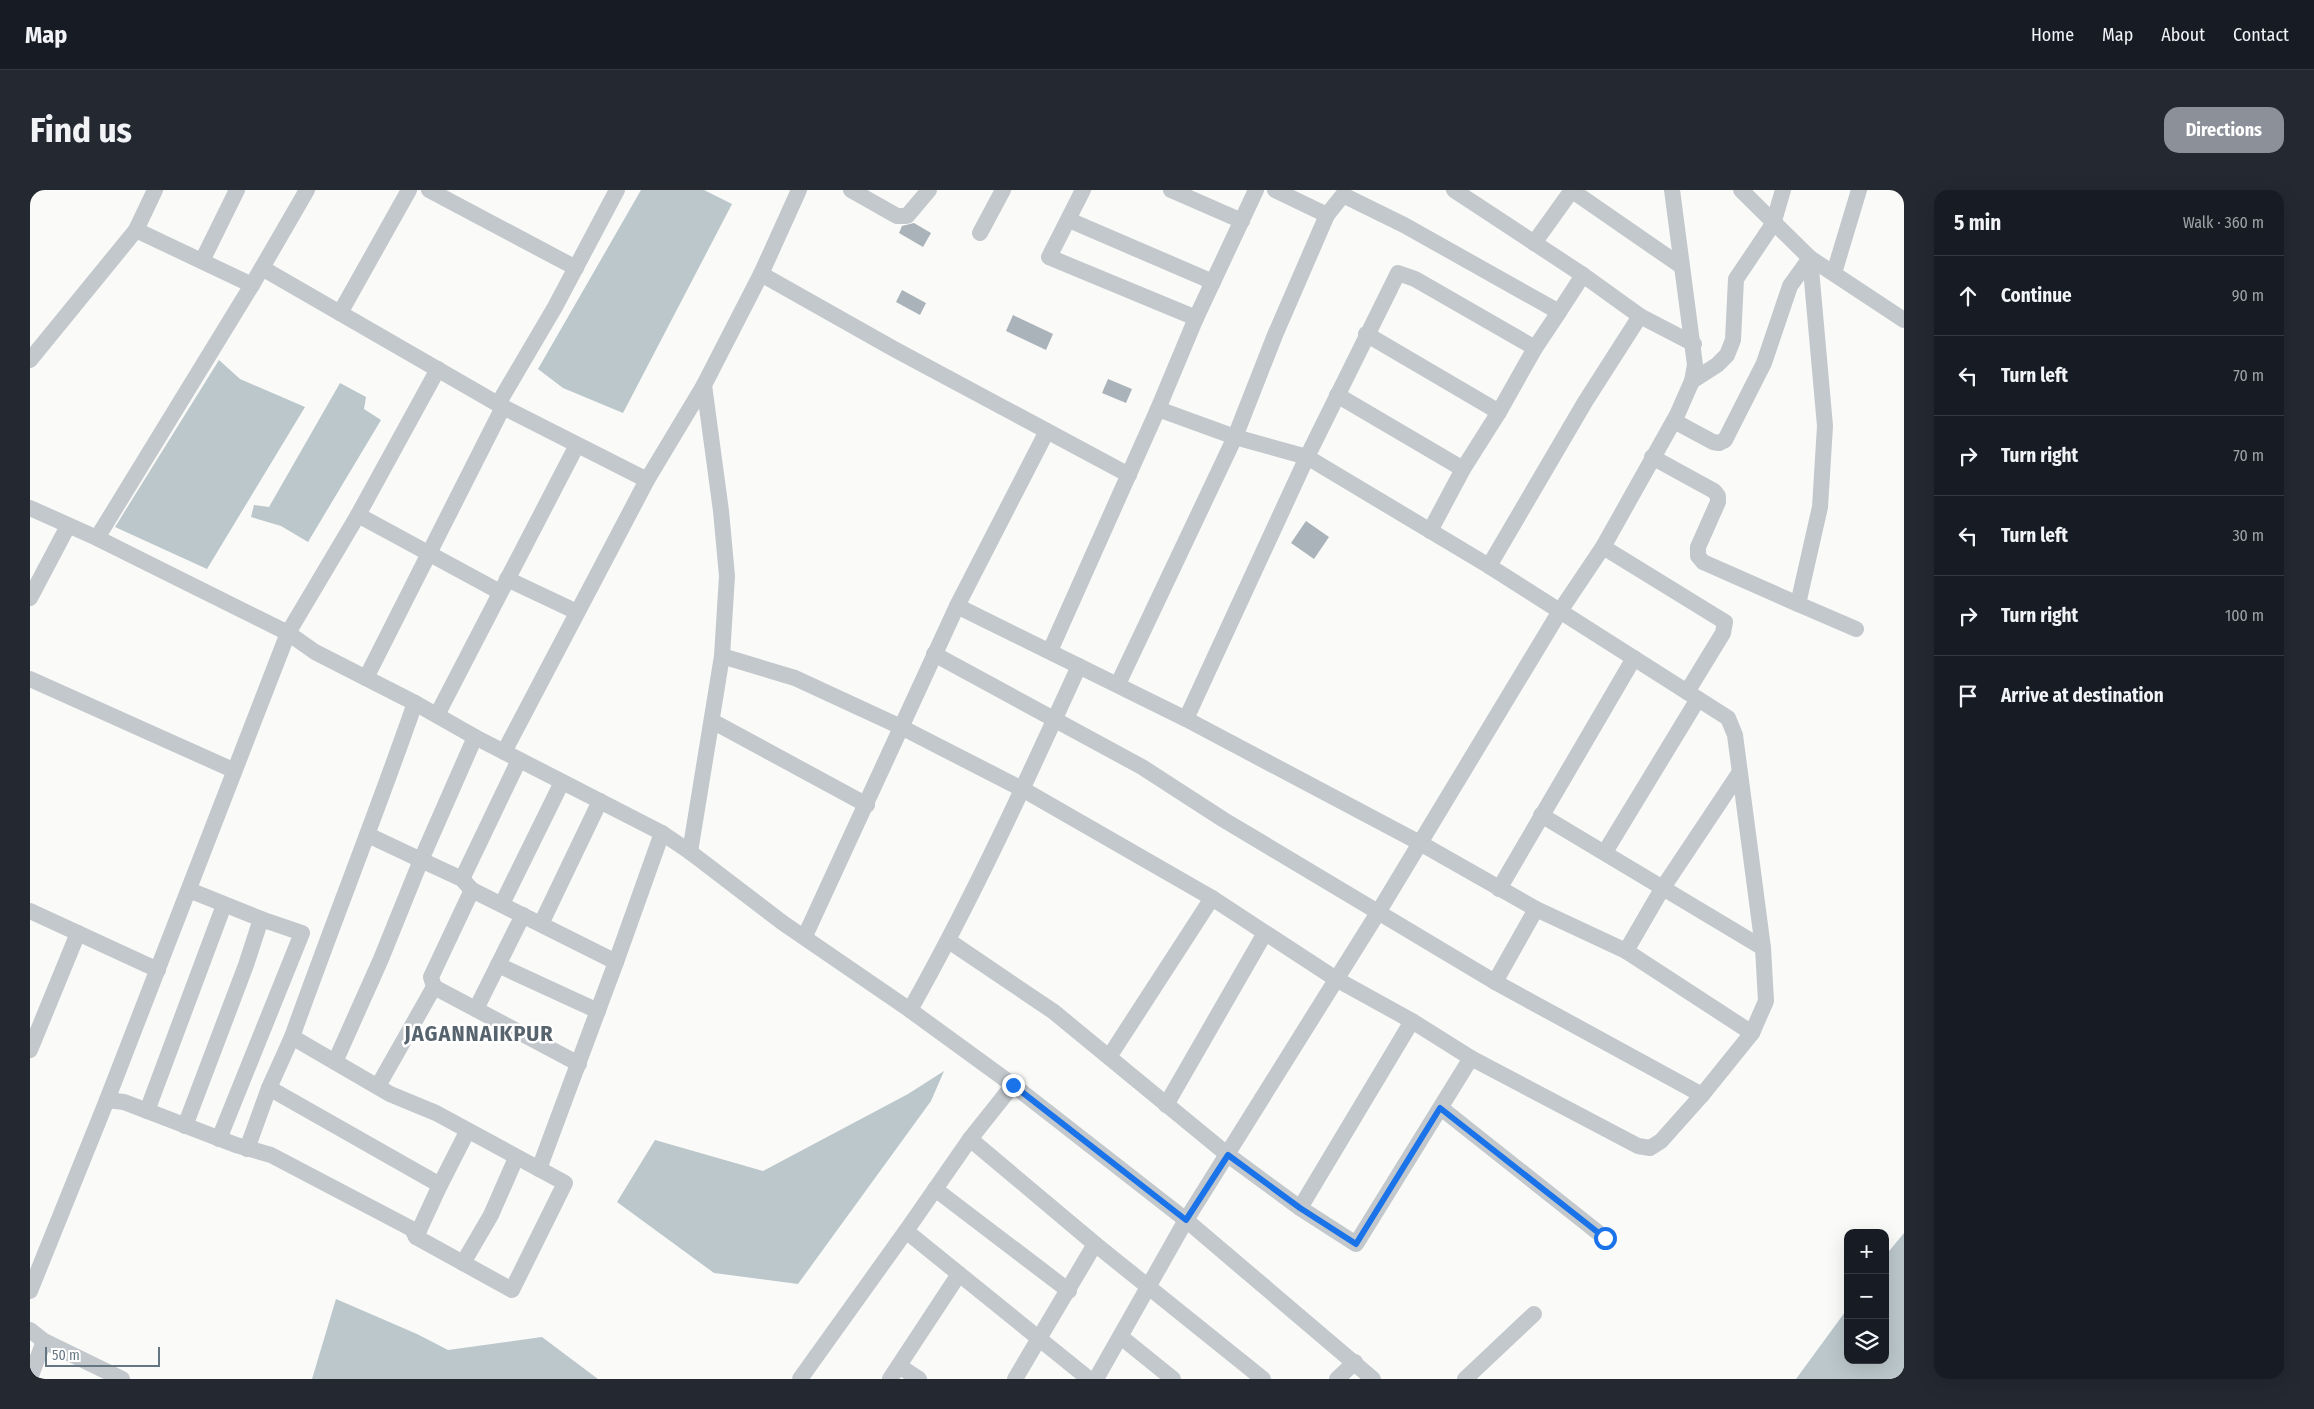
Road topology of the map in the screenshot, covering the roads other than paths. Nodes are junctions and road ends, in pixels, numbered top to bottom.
1 (154, 190) edge
2 (237, 190) edge
3 (307, 190) edge
4 (409, 190) edge
5 (429, 190) edge
6 (617, 190) edge
7 (799, 190) edge
8 (851, 190) edge
9 (929, 190) edge
10 (1003, 190) edge
11 (1083, 190) edge
12 (1172, 190) edge
13 (1256, 190) edge
14 (1275, 190) edge
15 (1454, 190) edge
16 (1571, 190) edge
17 (1672, 190) edge
18 (1741, 190) edge
19 (1783, 190) edge
20 (1859, 190) edge
21 (1368, 197) edge
22 (1327, 216) junction
23 (1069, 220) junction
24 (1242, 221) junction
25 (1773, 224) junction
26 (136, 230) junction
27 (980, 233) dead end
28 (1534, 243) junction
29 (1810, 258) junction
30 (202, 261) junction
31 (1681, 266) junction
32 (262, 268) junction
33 (576, 268) junction
34 (1834, 273) junction
35 (761, 274) junction
36 (1583, 275) junction
37 (1213, 282) junction
38 (252, 285) junction
39 (1559, 312) junction
40 (340, 313) junction
41 (1640, 316) junction
42 (1196, 318) junction
43 (1904, 320) edge
44 (1366, 334) junction
45 (1694, 344) junction
46 (1535, 348) junction
47 (30, 360) edge
48 (438, 370) junction
49 (1692, 381) junction
50 (704, 385) junction
51 (1337, 396) junction
52 (500, 406) junction
53 (1158, 409) junction
54 (1498, 412) junction
55 (1674, 421) junction
56 (1047, 431) junction
57 (1235, 438) junction
58 (577, 445) junction
59 (1307, 457) junction
60 (1652, 457) junction
61 (1463, 469) junction
62 (1130, 475) junction
63 (647, 480) junction
64 (30, 508) edge
65 (358, 515) junction
66 (68, 526) junction
67 (1430, 531) junction
68 (97, 538) junction
69 (1603, 547) junction
70 (428, 553) junction
71 (1489, 566) junction
72 (503, 586) junction
73 (30, 598) edge
74 (1798, 604) junction
75 (957, 606) junction
76 (1560, 611) junction
77 (578, 612) junction
78 (1856, 630) dead end
79 (288, 633) junction
80 (1050, 651) junction
81 (934, 654) junction
82 (722, 656) junction
83 (1634, 658) junction
84 (1079, 666) junction
85 (366, 678) junction
86 (30, 679) edge
87 (1118, 684) junction
88 (1692, 695) junction
89 (415, 702) junction
90 (438, 715) junction
91 (1055, 719) junction
92 (1186, 719) junction
93 (712, 722) junction
94 (902, 727) junction
95 (475, 737) junction
96 (504, 752) junction
97 (519, 760) junction
98 (233, 770) junction
99 (1738, 775) junction
100 (562, 782) junction
101 (1024, 790) junction
102 (600, 801) junction
103 (867, 806) junction
104 (1542, 815) junction
105 (662, 833) junction
106 (368, 835) junction
107 (1420, 843) junction
108 (690, 852) junction
109 (1605, 852) junction
110 (421, 860) junction
111 (467, 885) junction
112 (1499, 889) junction
113 (1662, 889) junction
114 (189, 890) junction
115 (1212, 898) junction
116 (224, 904) junction
117 (502, 904) junction
118 (1536, 909) junction
119 (30, 911) edge
120 (1378, 911) junction
121 (523, 915) junction
122 (261, 919) junction
123 (541, 924) junction
124 (78, 933) junction
125 (1265, 933) junction
126 (805, 936) junction
127 (949, 941) junction
128 (1763, 948) junction
129 (1626, 951) junction
130 (616, 962) junction
131 (498, 965) junction
132 (158, 970) junction
133 (1336, 979) junction
134 (1495, 982) junction
135 (434, 987) junction
136 (476, 1009) junction
137 (910, 1010) junction
138 (598, 1011) junction
139 (1412, 1021) junction
140 (1752, 1033) junction
141 (292, 1036) junction
142 (30, 1050) edge
143 (1109, 1057) junction
144 (1471, 1058) junction
145 (335, 1062) junction
146 (579, 1064) junction
147 (1013, 1085) junction
148 (378, 1086) junction
149 (269, 1088) junction
150 (1702, 1095) junction
151 (107, 1100) junction
152 (1166, 1105) junction
153 (1440, 1108) junction
154 (147, 1111) junction
155 (185, 1126) junction
156 (467, 1132) junction
157 (219, 1139) junction
158 (970, 1139) junction
159 (247, 1148) junction
160 (1228, 1155) junction
161 (516, 1158) junction
162 (538, 1169) junction
163 (440, 1185) junction
164 (935, 1189) junction
165 (1300, 1208) junction
166 (1186, 1220) junction
167 (906, 1230) junction
168 (416, 1237) junction
169 (1605, 1238) dead end
170 (1095, 1244) junction
171 (463, 1263) junction
172 (959, 1274) junction
173 (1149, 1288) junction
174 (30, 1291) edge
175 (1069, 1291) junction
176 (1534, 1314) dead end
177 (30, 1330) edge
178 (1121, 1337) junction
179 (1040, 1338) junction
180 (44, 1341) junction
181 (1355, 1362) junction
182 (894, 1372) edge
183 (805, 1377) edge
184 (30, 1378) edge
185 (122, 1379) edge
186 (919, 1379) edge
187 (1015, 1379) edge
188 (1089, 1379) edge
189 (1096, 1379) edge
190 (1173, 1379) edge
191 (1262, 1379) edge
192 (1337, 1379) edge
193 (1373, 1379) edge
194 (1465, 1379) edge

1 - 26 street
2 - 30 street
3 - 32 street
4 - 40 street
5 - 33 street
6 - 33 street
7 - 35 street
8 - 9 street
10 - 27 street
11 - 23 street
12 - 24 street
13 - 24 street
14 - 22 street
15 - 28 street
16 - 28 street
16 - 31 street
17 - 31 street
18 - 25 street
19 - 25 street
20 - 34 street
21 - 22 street
21 - 39 street
22 - 57 street
23 - 37 street
23 - 42 street
24 - 37 street
25 - 29 street
25 - 49 street
26 - 30 street
26 - 47 street
28 - 36 street
29 - 34 street
29 - 55 street
29 - 74 street
30 - 38 street
31 - 45 street
32 - 38 street
32 - 40 street
33 - 52 street
34 - 43 street
35 - 50 street
35 - 56 street
36 - 39 street
36 - 41 street
37 - 42 street
38 - 68 street
39 - 46 street
40 - 48 street
41 - 45 street
41 - 71 street
42 - 53 street
44 - 46 street
44 - 51 street
44 - 54 street
45 - 49 street
46 - 54 street
48 - 52 street
48 - 65 street
49 - 55 street
50 - 63 street
50 - 82 street
51 - 59 street
51 - 61 street
52 - 58 street
52 - 70 street
53 - 57 street
53 - 62 street
54 - 61 street
55 - 60 street
56 - 62 street
56 - 75 street
57 - 59 street
57 - 87 street
58 - 63 street
58 - 72 street
59 - 67 street
59 - 92 street
60 - 69 street
60 - 74 street
61 - 67 street
62 - 80 street
63 - 77 street
64 - 66 street
65 - 70 street
65 - 79 street
66 - 68 street
66 - 73 street
67 - 71 street
68 - 79 street
69 - 76 street
69 - 88 street
70 - 72 street
70 - 85 street
71 - 76 street
72 - 77 street
72 - 90 street
74 - 78 street
75 - 80 street
75 - 81 street
76 - 83 street
76 - 107 street
77 - 96 street
79 - 85 street
79 - 98 street
80 - 84 street
81 - 91 street
81 - 94 street
82 - 93 street
82 - 94 street
83 - 88 street
83 - 104 street
84 - 87 street
84 - 91 street
85 - 89 street
86 - 98 street
87 - 92 street
88 - 99 street
88 - 109 street
89 - 90 street
89 - 106 street
90 - 95 street
91 - 101 street
91 - 120 street
92 - 107 street
93 - 103 street
93 - 108 street
94 - 101 street
94 - 103 street
95 - 96 street
95 - 110 street
96 - 97 street
97 - 100 street
97 - 111 street
98 - 114 street
99 - 113 street
99 - 128 street
100 - 102 street
100 - 117 street
101 - 115 street
101 - 127 street
102 - 105 street
102 - 123 street
103 - 126 street
104 - 109 street
104 - 112 street
105 - 108 street
105 - 130 street
106 - 110 street
106 - 141 street
107 - 112 street
107 - 120 street
108 - 126 street
109 - 113 street
110 - 111 street
110 - 145 street
111 - 117 street
111 - 135 street
112 - 118 street
113 - 128 street
113 - 129 street
114 - 116 street
114 - 132 street
115 - 125 street
115 - 143 street
116 - 122 street
116 - 154 street
117 - 121 street
118 - 129 street
118 - 134 street
119 - 124 street
120 - 133 street
120 - 134 street
121 - 123 street
121 - 131 street
122 - 155 street
122 - 157 street
123 - 130 street
124 - 132 street
124 - 142 street
125 - 133 street
125 - 152 street
126 - 137 street
127 - 137 street
127 - 143 street
128 - 140 street
129 - 140 street
130 - 138 street
131 - 136 street
131 - 138 street
132 - 151 street
133 - 139 street
133 - 160 street
134 - 150 street
135 - 136 street
135 - 148 street
136 - 146 street
137 - 147 street
138 - 146 street
139 - 144 street
139 - 165 street
140 - 150 street
141 - 145 street
141 - 149 street
143 - 152 street
144 - 150 street
144 - 153 street
145 - 148 street
146 - 162 street
147 - 158 street
147 - 166 street
148 - 156 street
149 - 159 street
149 - 163 street
151 - 154 street
151 - 174 street
152 - 160 street
153 - 165 street
153 - 169 street
154 - 155 street
155 - 157 street
156 - 161 street
156 - 163 street
157 - 159 street
158 - 164 street
158 - 170 street
159 - 168 street
160 - 165 street
160 - 166 street
161 - 162 street
161 - 171 street
162 - 171 street
163 - 168 street
164 - 167 street
164 - 175 street
166 - 173 street
166 - 181 street
167 - 172 street
167 - 183 street
168 - 171 street
170 - 173 street
170 - 175 street
172 - 179 street
172 - 182 street
173 - 178 street
173 - 191 street
175 - 179 street
176 - 194 street
177 - 180 street
178 - 189 street
178 - 190 street
179 - 187 street
179 - 188 street
180 - 184 street
180 - 185 street
181 - 192 street
181 - 193 street
182 - 186 street

